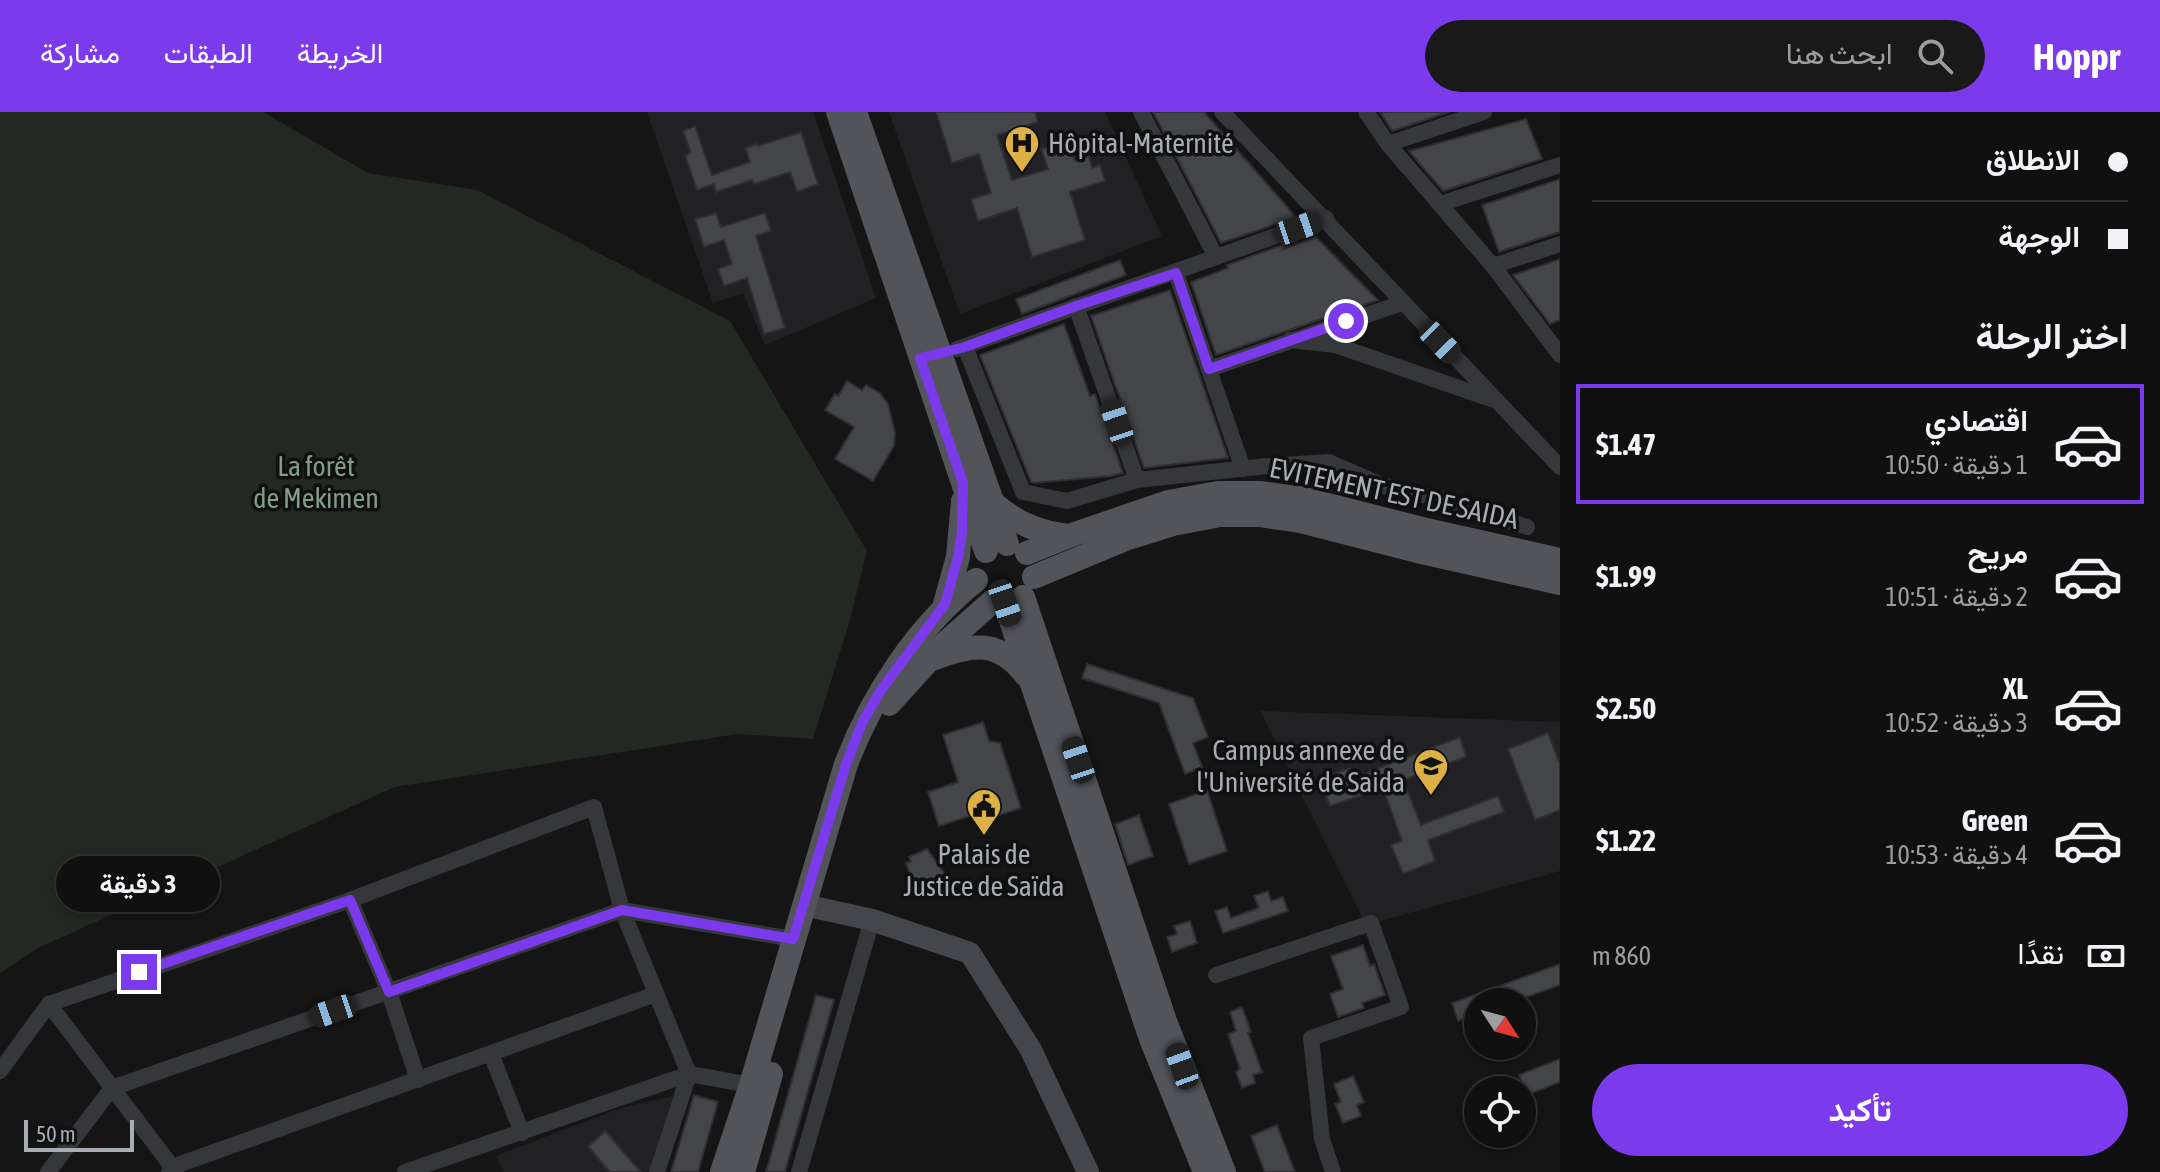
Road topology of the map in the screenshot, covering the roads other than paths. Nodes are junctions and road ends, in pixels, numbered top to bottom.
1 (838, 112) edge
2 (855, 112) edge
3 (1141, 112) edge
4 (1248, 112) edge
5 (1366, 112) edge
6 (1484, 112) edge
7 (1226, 116) edge
8 (1388, 144) junction
9 (1560, 165) edge
10 (1440, 204) junction
11 (1326, 218) junction
12 (1560, 244) edge
13 (1216, 257) junction
14 (1493, 266) junction
15 (1176, 273) junction
16 (1402, 303) junction
17 (1076, 306) junction
18 (1553, 336) edge
19 (1290, 340) junction
20 (965, 347) junction
21 (1560, 355) edge
22 (930, 356) junction
23 (1209, 369) junction
24 (1497, 401) junction
25 (1560, 467) edge
26 (1243, 469) junction
27 (1137, 480) junction
28 (963, 483) junction
29 (993, 503) junction
30 (1527, 527) dead end
31 (1069, 536) junction
32 (1007, 549) junction
33 (1560, 560) edge
34 (976, 580) junction
35 (1560, 583) edge
36 (1014, 595) junction
37 (945, 604) junction
38 (929, 660) junction
39 (1034, 685) junction
40 (350, 900) junction
41 (818, 908) junction
42 (622, 910) junction
43 (872, 920) junction
44 (793, 939) junction
45 (1216, 975) dead end
46 (389, 992) junction
47 (656, 994) junction
48 (49, 1004) junction
49 (491, 1054) junction
50 (0, 1071) edge
51 (689, 1074) junction
52 (418, 1080) junction
53 (751, 1085) junction
54 (112, 1088) junction
55 (522, 1133) junction
56 (172, 1170) edge
57 (48, 1172) edge
58 (405, 1172) edge
59 (657, 1172) edge
60 (722, 1172) edge
61 (743, 1172) edge
62 (799, 1172) edge
63 (1088, 1172) edge
64 (1205, 1172) edge
65 (1224, 1172) edge
66 (1333, 1172) edge

1 - 22 main road
2 - 22 main road
3 - 13 street
4 - 7 street
5 - 8 street
6 - 8 street
7 - 11 street
8 - 10 street
9 - 10 street
10 - 14 street
11 - 13 street
11 - 16 street
12 - 14 street
13 - 15 street
14 - 18 street
15 - 17 street
15 - 23 street
16 - 19 street
16 - 24 street
17 - 20 street
17 - 27 street
18 - 21 street
19 - 23 street
19 - 24 street
20 - 22 street
20 - 27 street
22 - 28 main road
22 - 29 main road
23 - 26 street
24 - 25 street
26 - 27 street
26 - 30 street
28 - 32 main road
28 - 37 main road
29 - 31 main road
29 - 32 main road
31 - 32 main road, EVITEMENT EST DE SAIDA
31 - 33 main road, EVITEMENT EST DE SAIDA
32 - 34 main road
32 - 36 main road
34 - 36 main road
34 - 37 main road
35 - 36 main road
36 - 38 main road
36 - 39 main road
36 - 65 main road
37 - 44 main road
38 - 39 main road
38 - 41 main road
39 - 64 main road
40 - 42 street
40 - 46 street
40 - 48 street
41 - 43 street
41 - 61 main road
42 - 44 street
42 - 46 street
42 - 47 street
43 - 62 street
43 - 63 street
44 - 53 main road
45 - 66 street
46 - 52 street
46 - 54 street
47 - 49 street
47 - 51 street
48 - 50 street
48 - 54 street
49 - 52 street
49 - 55 street
51 - 53 street
51 - 55 street
51 - 59 street
52 - 56 street
53 - 60 main road
54 - 56 street
54 - 57 street
55 - 58 street

